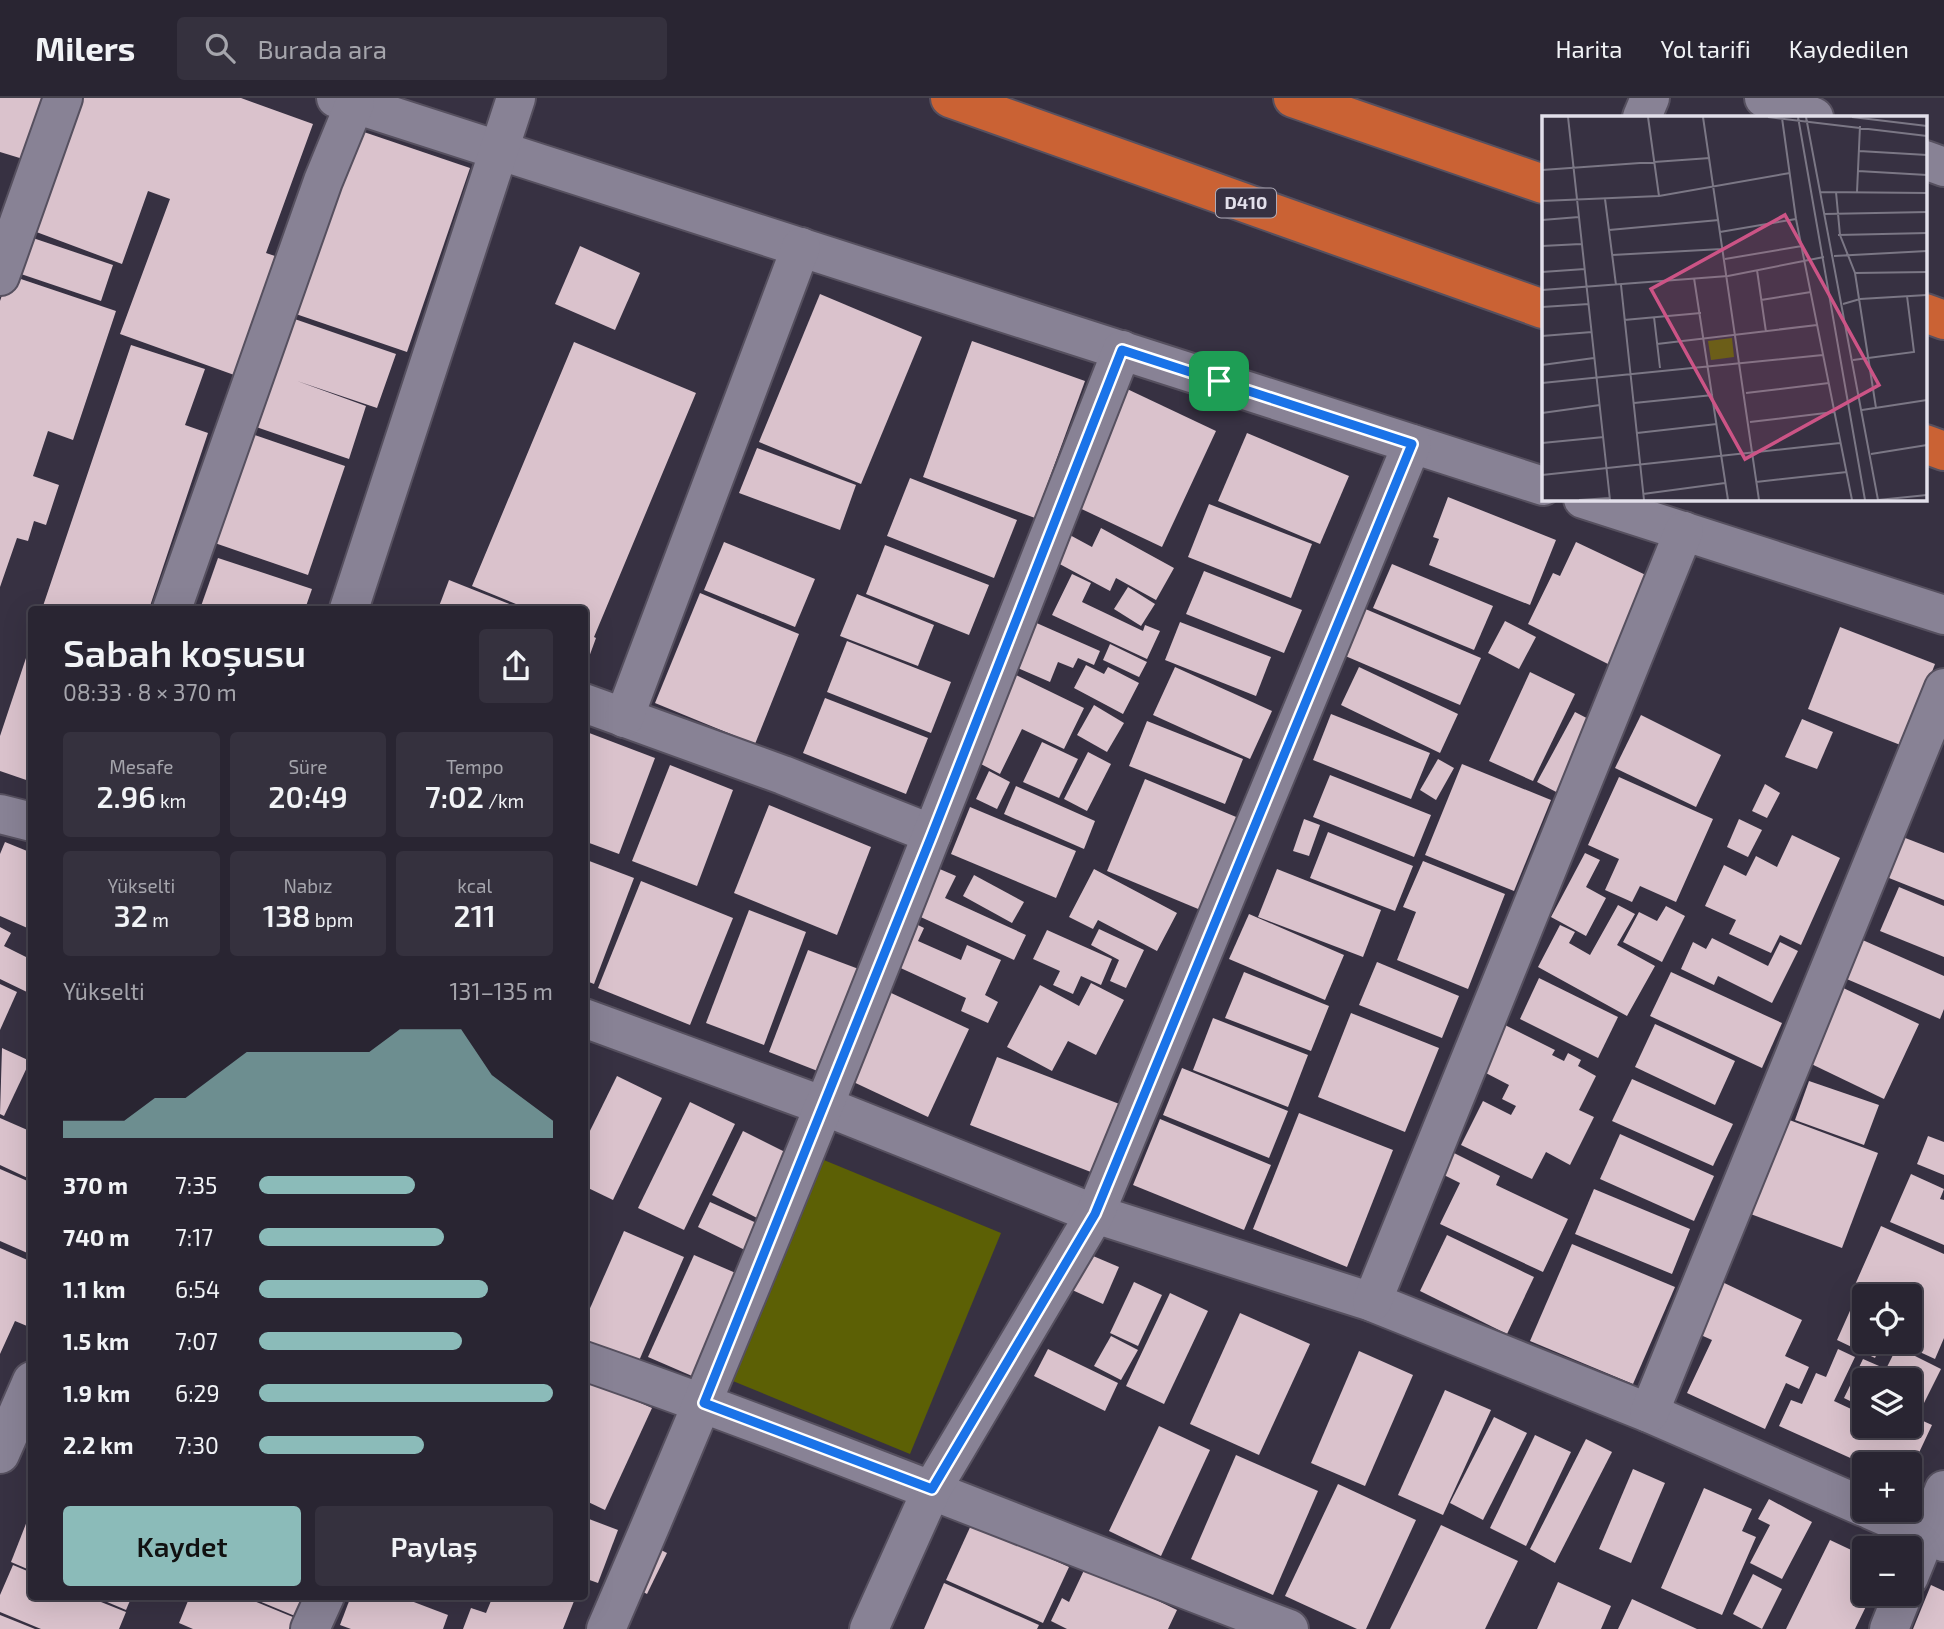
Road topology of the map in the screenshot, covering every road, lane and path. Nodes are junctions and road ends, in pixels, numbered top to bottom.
1 (63, 98) edge
2 (516, 98) edge
3 (950, 98) edge
4 (1293, 98) edge
5 (1650, 98) edge
6 (1764, 98) edge
7 (345, 101) edge
8 (1642, 116) edge
9 (1811, 116) edge
10 (500, 150) junction
11 (1926, 160) edge
12 (1944, 167) edge
13 (1542, 184) edge
14 (801, 247) junction
15 (0, 276) edge
16 (1542, 309) edge
17 (1926, 313) edge
18 (1944, 320) edge
19 (1122, 350) junction
20 (1412, 444) junction
21 (1926, 444) edge
22 (1944, 451) edge
23 (1542, 486) edge
24 (1586, 500) edge
25 (1684, 531) junction
26 (173, 606) edge
27 (350, 606) edge
28 (1944, 615) edge
29 (1944, 688) edge
30 (588, 704) edge
31 (624, 718) junction
32 (0, 814) edge
33 (28, 821) edge
34 (932, 835) junction
35 (588, 1019) edge
36 (824, 1106) junction
37 (1095, 1214) junction
38 (1372, 1303) junction
39 (588, 1362) edge
40 (28, 1390) edge
41 (704, 1403) junction
42 (1649, 1413) junction
43 (0, 1454) edge
44 (932, 1489) junction
45 (1944, 1490) edge
46 (1852, 1502) edge
47 (1898, 1522) edge
48 (1935, 1538) edge
49 (1922, 1558) edge
50 (323, 1600) edge
51 (1898, 1606) edge
52 (1223, 1617) edge
53 (310, 1629) edge
54 (606, 1629) edge
55 (869, 1629) edge
56 (1289, 1629) edge
57 (1889, 1629) edge

1 - 15 street
2 - 10 street
3 - 16 highway, D410
4 - 13 highway
5 - 8 street
6 - 9 street
7 - 10 street
7 - 26 street
10 - 14 street
10 - 27 street
11 - 12 street
14 - 19 street
14 - 31 street
17 - 18 highway
19 - 20 street
19 - 34 street
20 - 23 street
20 - 37 street
21 - 22 highway
24 - 25 street
25 - 28 street
25 - 38 street
29 - 42 street
30 - 31 street
31 - 34 street
32 - 33 street
34 - 36 street
35 - 36 street
36 - 37 street
36 - 41 street
37 - 38 street
37 - 44 street
38 - 42 street
39 - 41 street
40 - 43 street
41 - 44 street
41 - 54 street
42 - 46 street
44 - 52 street
44 - 55 street
45 - 48 street
47 - 48 street
48 - 49 street
50 - 53 street
51 - 57 street
52 - 56 street

